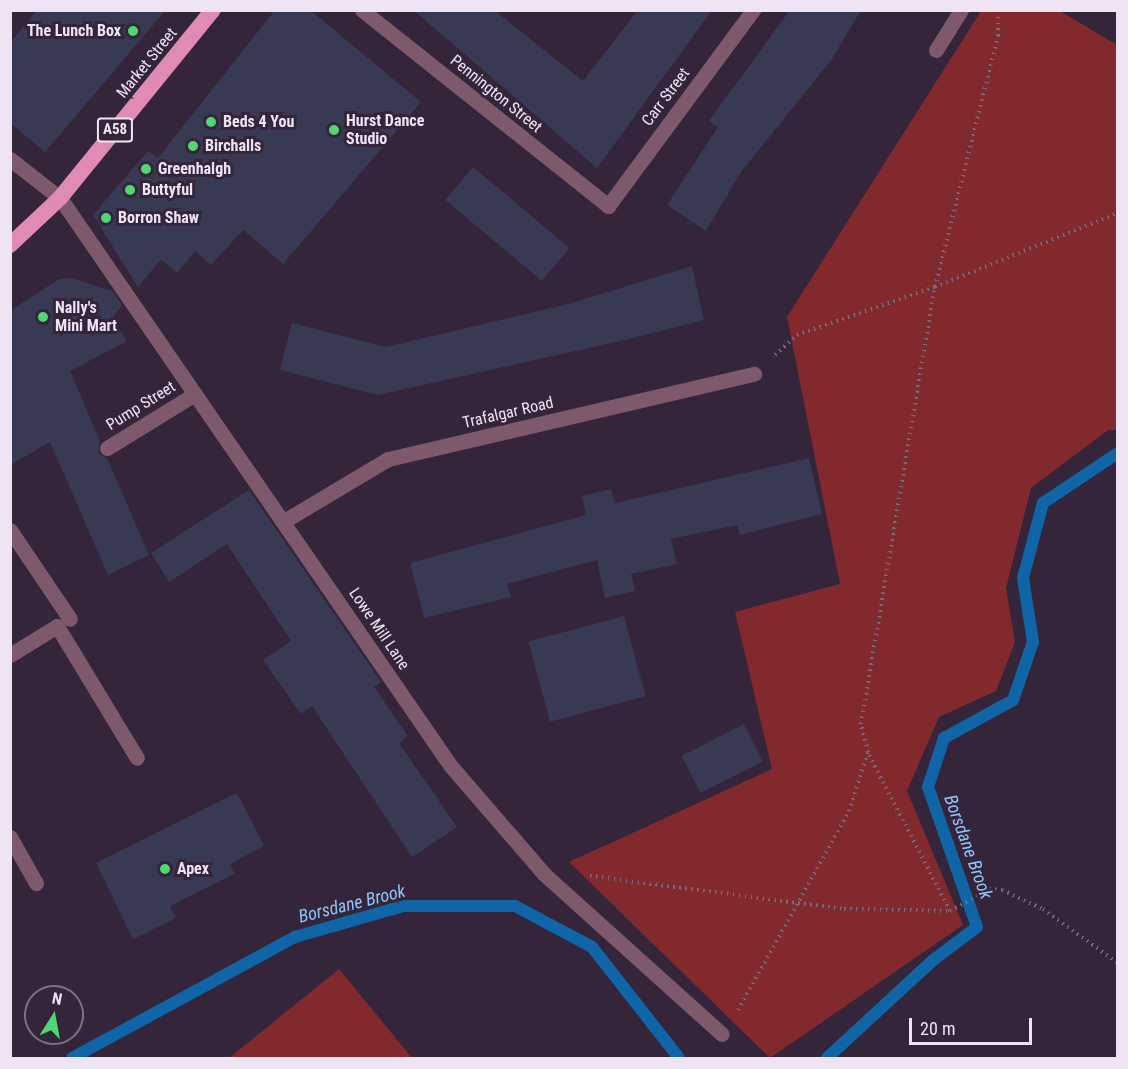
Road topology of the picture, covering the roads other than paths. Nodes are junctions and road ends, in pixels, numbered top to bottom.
1 (213, 10) edge
2 (362, 10) edge
3 (753, 10) edge
4 (961, 10) edge
5 (936, 50) dead end
6 (10, 159) edge
7 (60, 198) junction
8 (608, 206) joint
9 (10, 244) edge
10 (754, 374) road end
11 (193, 395) junction
12 (107, 448) dead end
13 (284, 520) junction
14 (10, 530) edge
15 (64, 623) junction
16 (10, 655) edge
17 (137, 758) dead end
18 (10, 837) edge
19 (36, 883) dead end
20 (722, 1034) road end

1 - 7 highway, Market Street / A58
2 - 8 street, Pennington Street
3 - 8 street, Carr Street
4 - 5 street
6 - 7 street, Lowe Mill Lane
7 - 9 highway, Market Street / A58
7 - 11 street, Lowe Mill Lane
10 - 13 street, Trafalgar Road
11 - 12 street, Pump Street
11 - 13 street, Lowe Mill Lane
13 - 20 street, Lowe Mill Lane
14 - 15 street
15 - 16 street
15 - 17 street
18 - 19 street

